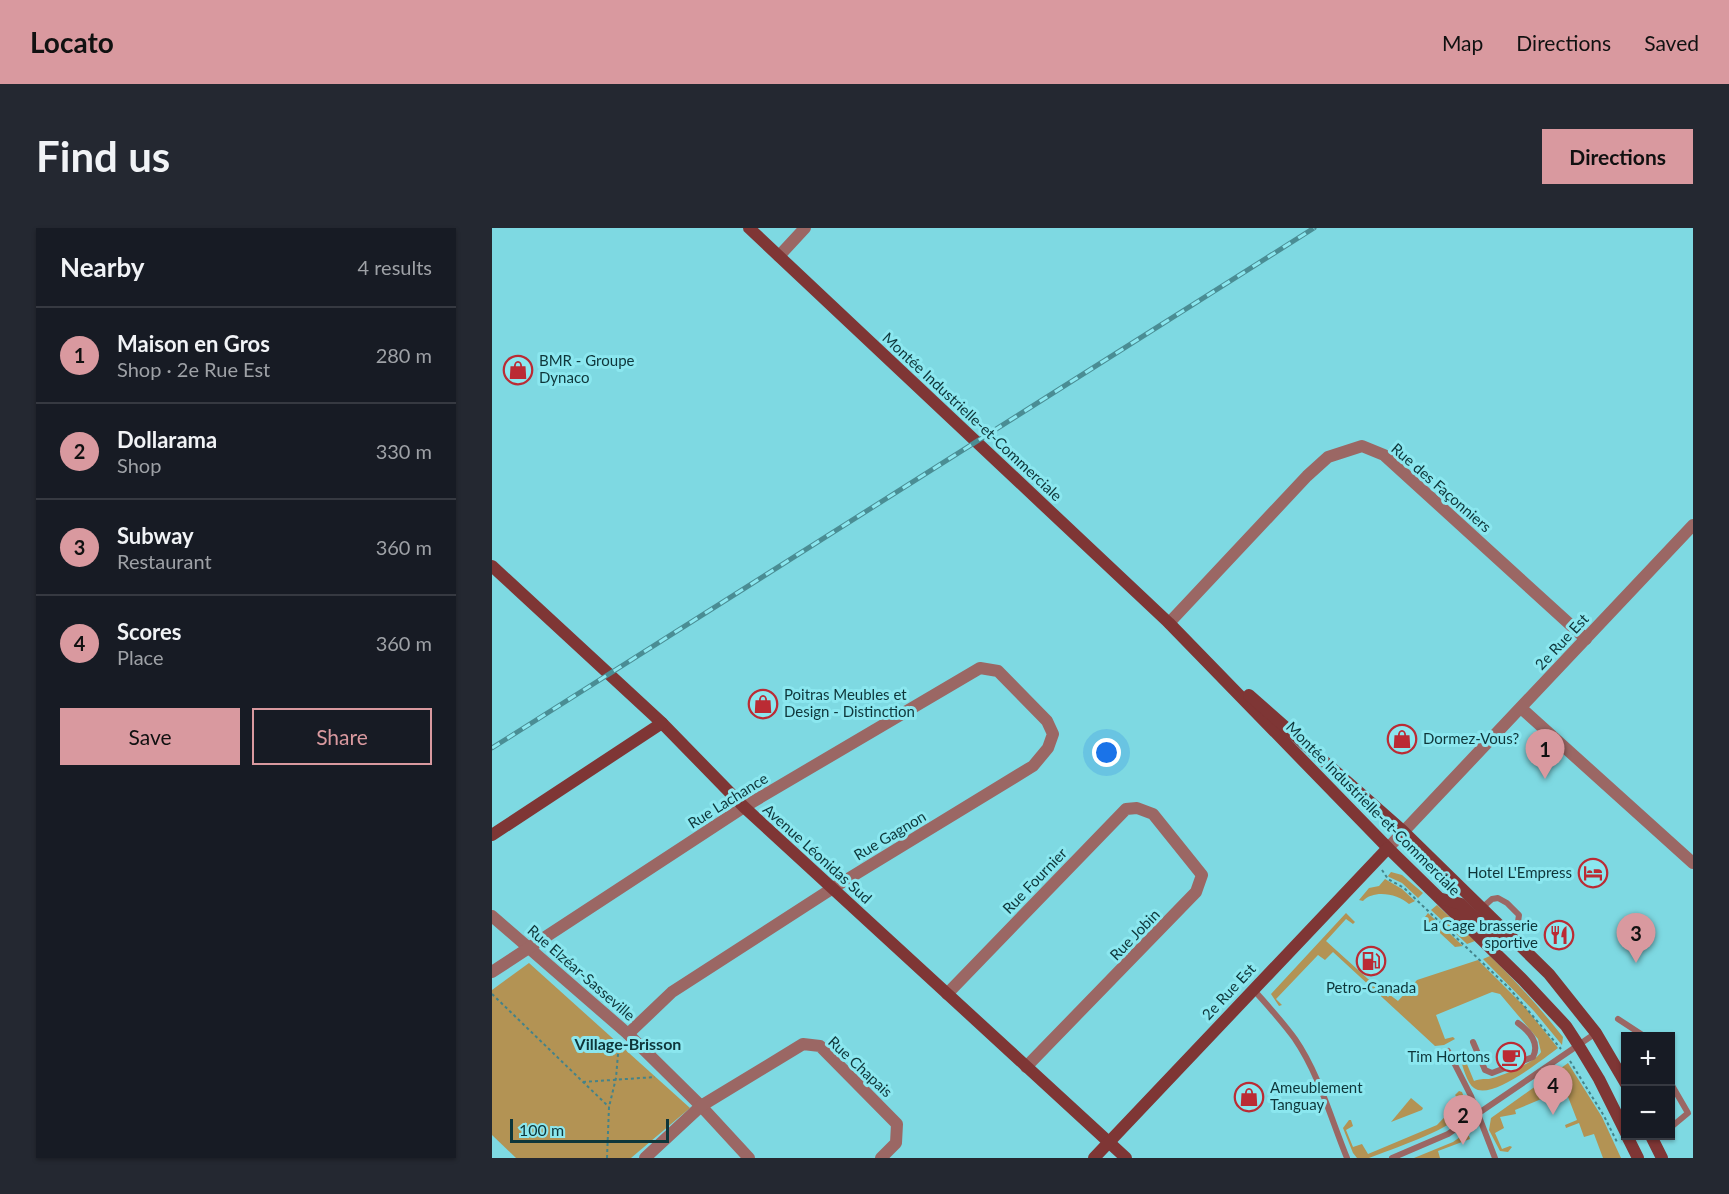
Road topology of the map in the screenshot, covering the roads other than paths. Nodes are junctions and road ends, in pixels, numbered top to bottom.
1 (748, 228) edge
2 (805, 228) edge
3 (779, 256) junction
4 (1693, 525) edge
5 (492, 566) edge
6 (1171, 625) junction
7 (1586, 639) junction
8 (987, 668) joint
9 (1521, 708) junction
10 (662, 723) junction
11 (744, 807) junction
12 (1153, 814) joint
13 (1403, 831) junction
14 (492, 835) edge
15 (1388, 848) junction
16 (1693, 863) edge
17 (833, 888) junction
18 (1440, 899) junction
19 (1483, 907) junction
20 (492, 916) edge
21 (1509, 933) junction
22 (528, 947) junction
23 (492, 972) edge
24 (1253, 988) junction
25 (947, 994) junction
26 (1618, 1019) dead end
27 (1518, 1023) dead end
28 (625, 1031) junction
29 (1638, 1032) edge
30 (1596, 1033) junction
31 (1473, 1042) dead end
32 (1579, 1046) junction
33 (1448, 1051) dead end
34 (1026, 1067) junction
35 (1621, 1076) edge
36 (1675, 1089) edge
37 (701, 1106) junction
38 (1478, 1113) junction
39 (1621, 1124) edge
40 (1675, 1124) edge
41 (1629, 1140) edge
42 (1655, 1140) edge
43 (1109, 1142) junction
44 (645, 1158) edge
45 (749, 1158) edge
46 (881, 1158) edge
47 (1094, 1158) edge
48 (1126, 1158) edge
49 (1347, 1158) edge
50 (1392, 1158) edge
51 (1495, 1158) edge
52 (1638, 1158) edge
53 (1662, 1158) edge

1 - 3 main road, Montée Industrielle-et-Commerciale
2 - 3 street
3 - 6 main road, Montée Industrielle-et-Commerciale
4 - 7 street, 2e Rue Est
5 - 10 main road, Avenue Léonidas Sud
6 - 7 street, Rue des Façonniers
6 - 13 main road, Montée Industrielle-et-Commerciale
6 - 15 main road, Montée Industrielle-et-Commerciale
7 - 9 street, 2e Rue Est
8 - 11 street, Rue Lachance
8 - 17 street, Rue Gagnon
9 - 13 street, 2e Rue Est
9 - 16 street
10 - 11 main road, Avenue Léonidas Sud
10 - 14 main road
11 - 17 main road, Avenue Léonidas Sud
11 - 22 street, Rue Lachance
12 - 25 street, Rue Fournier
12 - 34 street, Rue Jobin
13 - 15 street, 2e Rue Est
13 - 19 main road, Montée Industrielle-et-Commerciale
15 - 18 main road, Montée Industrielle-et-Commerciale
15 - 24 main road, 2e Rue Est
17 - 25 main road, Avenue Léonidas Sud
17 - 28 street, Rue Gagnon
18 - 21 main road
18 - 32 main road, Montée Industrielle-et-Commerciale
19 - 21 main road, Montée Industrielle-et-Commerciale
19 - 21 lane
20 - 22 street, Rue Elzéar-Sasseville
21 - 30 main road, Montée Industrielle-et-Commerciale
22 - 23 street, Rue Lachance
22 - 28 street, Rue Elzéar-Sasseville
24 - 43 main road, 2e Rue Est
24 - 49 lane
25 - 34 main road, Avenue Léonidas Sud
26 - 29 lane
27 - 31 lane
28 - 37 street, Rue Elzéar-Sasseville
30 - 32 lane
30 - 35 main road, Montée Industrielle-et-Commerciale
32 - 38 lane
32 - 39 main road, Montée Industrielle-et-Commerciale
33 - 38 lane
34 - 43 main road, Avenue Léonidas Sud
36 - 40 lane
37 - 44 street, Rue Chapais
37 - 45 street, Rue Elzéar-Sasseville
37 - 46 street, Rue Chapais
38 - 50 lane
38 - 51 lane
41 - 52 main road, Montée Industrielle-et-Commerciale
42 - 53 main road
43 - 47 main road, 2e Rue Est
43 - 48 main road, Avenue Léonidas Sud

